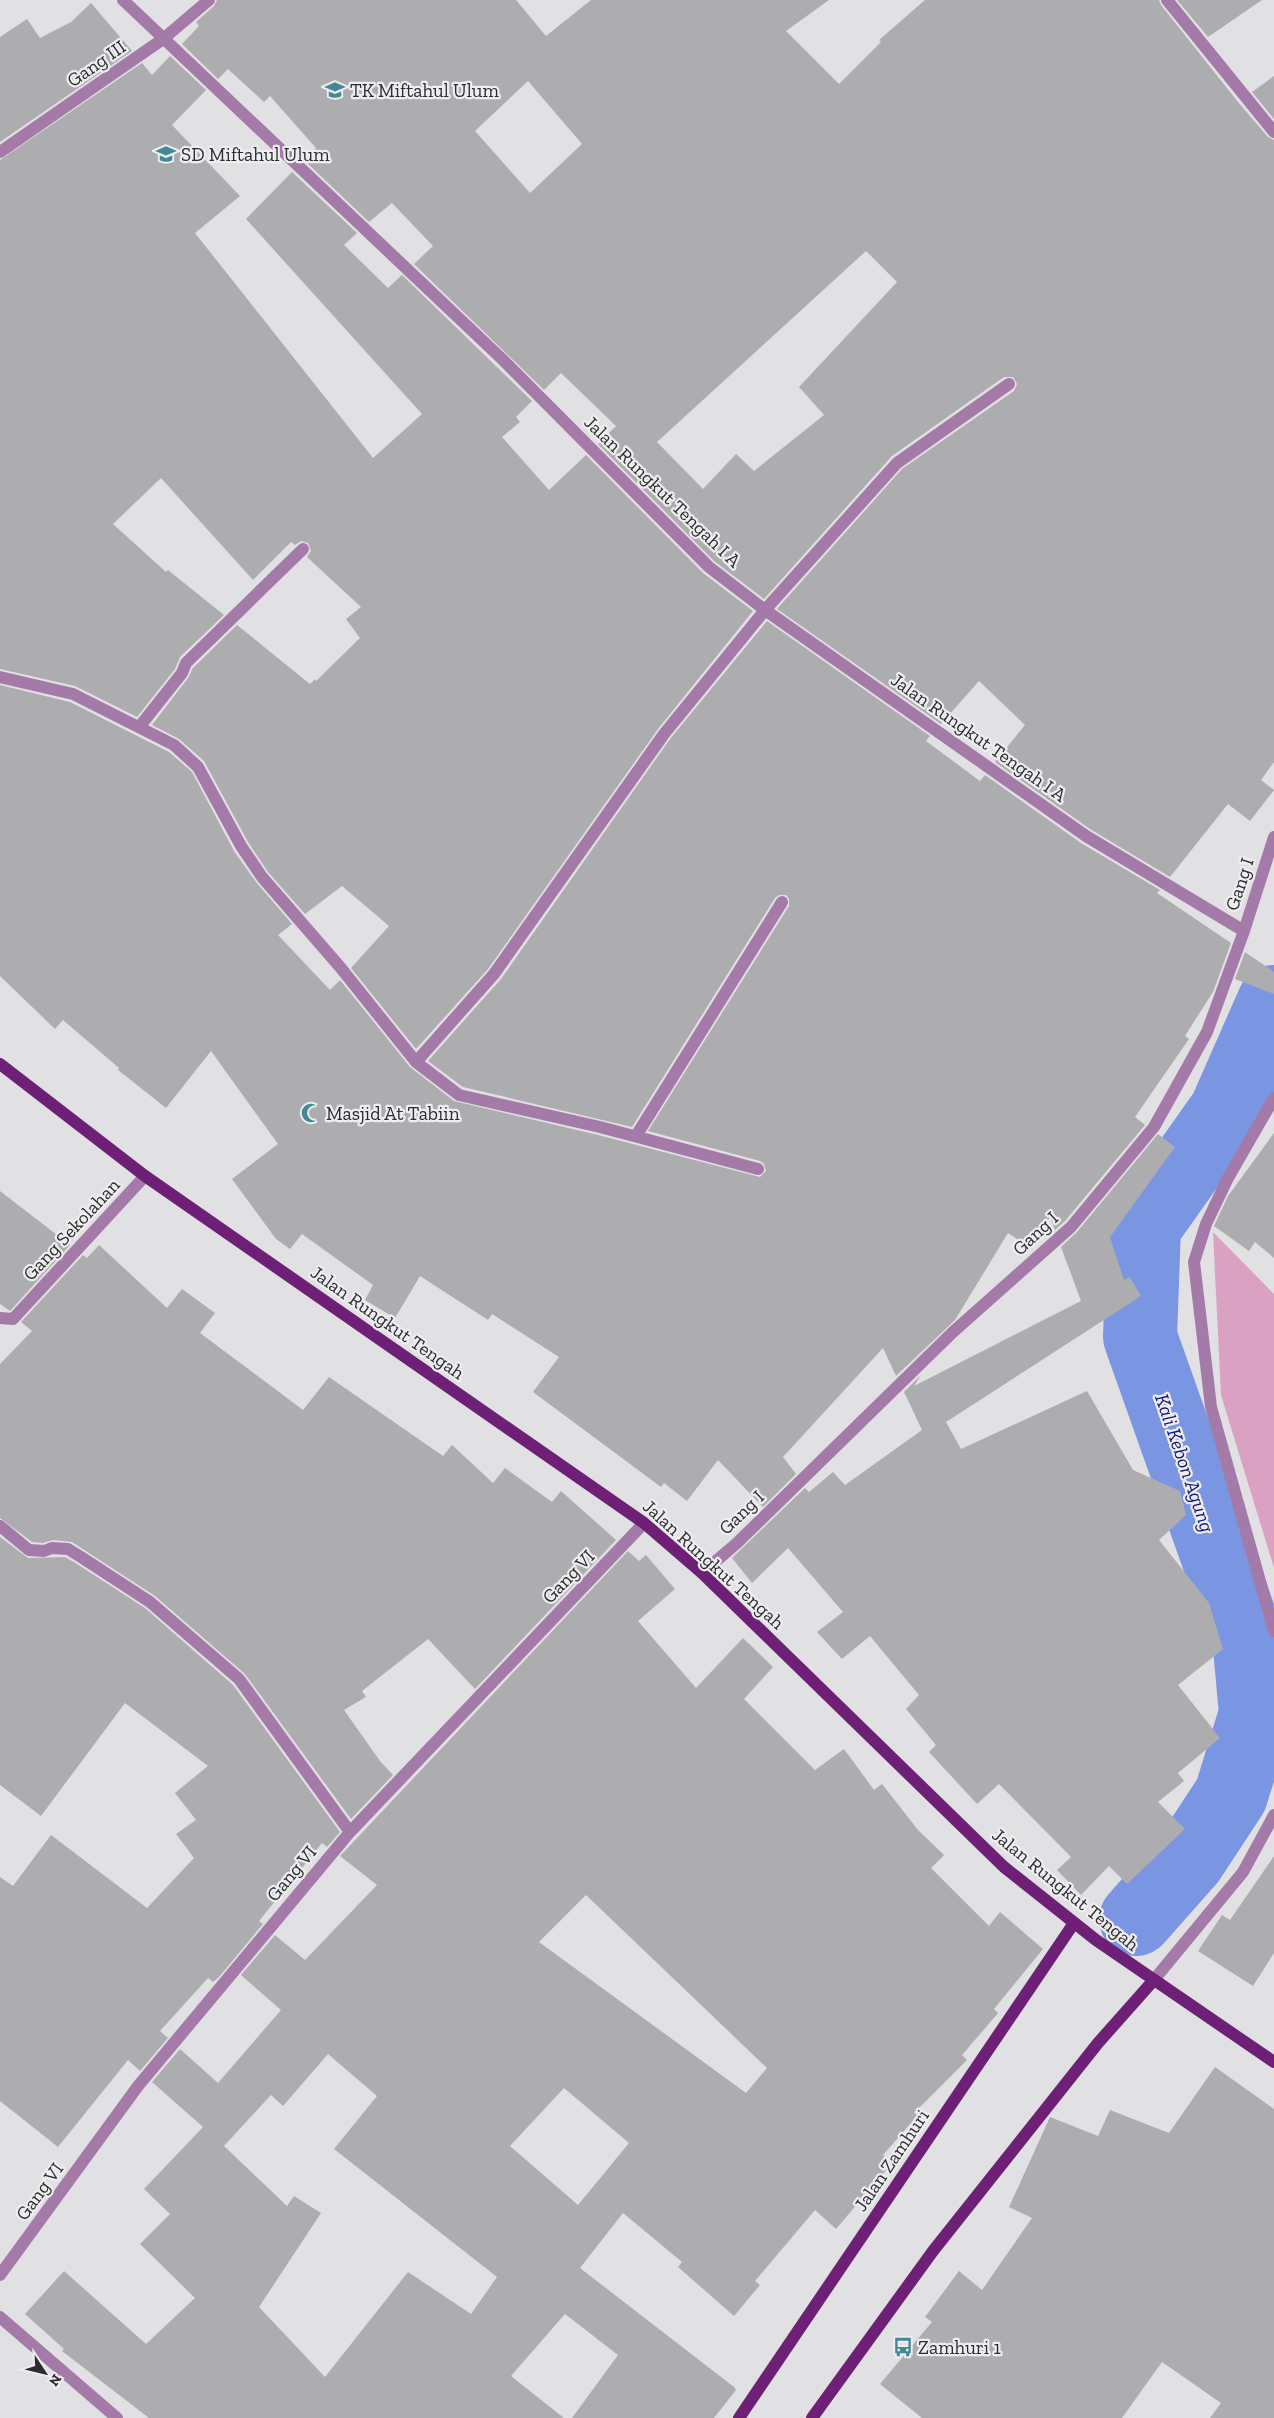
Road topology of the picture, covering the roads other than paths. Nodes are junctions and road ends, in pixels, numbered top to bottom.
1 (123, 0) edge
2 (209, 0) edge
3 (1167, 0) edge
4 (163, 39) junction
5 (1274, 132) edge
6 (0, 152) edge
7 (1009, 384) dead end
8 (303, 549) dead end
9 (765, 610) junction
10 (0, 677) edge
11 (140, 726) junction
12 (1274, 837) edge
13 (782, 902) dead end
14 (1244, 931) junction
15 (416, 1062) junction
16 (0, 1064) edge
17 (1274, 1098) edge
18 (636, 1136) junction
19 (758, 1169) dead end
20 (145, 1176) junction
21 (0, 1318) edge
22 (644, 1523) junction
23 (0, 1526) edge
24 (702, 1573) junction
25 (1274, 1631) edge
26 (1274, 1816) edge
27 (350, 1832) junction
28 (1074, 1923) junction
29 (1153, 1981) junction
30 (1274, 2061) edge
31 (0, 2275) edge
32 (0, 2317) edge
33 (117, 2418) edge
34 (739, 2418) edge
35 (812, 2418) edge

1 - 4 street, Jalan Rungkut Tengah I A
2 - 4 street, Gang III
3 - 5 street
4 - 6 street, Gang III
4 - 9 street, Jalan Rungkut Tengah I A
7 - 9 street
8 - 11 street
9 - 14 street, Jalan Rungkut Tengah I A
9 - 15 street
10 - 11 street
11 - 15 street
12 - 14 street, Gang I
13 - 18 street
14 - 24 street, Gang I
15 - 18 street
16 - 20 main road, Jalan Rungkut Tengah
17 - 25 street
18 - 19 street
20 - 21 street, Gang Sekolahan
20 - 22 main road, Jalan Rungkut Tengah
22 - 24 main road, Jalan Rungkut Tengah
22 - 27 street, Gang VI
23 - 27 street
24 - 28 main road, Jalan Rungkut Tengah
26 - 29 street
27 - 31 street, Gang VI
28 - 29 main road, Jalan Rungkut Tengah
28 - 34 main road, Jalan Zamhuri
29 - 30 main road, Jalan Rungkut Tengah
29 - 35 main road
32 - 33 street

